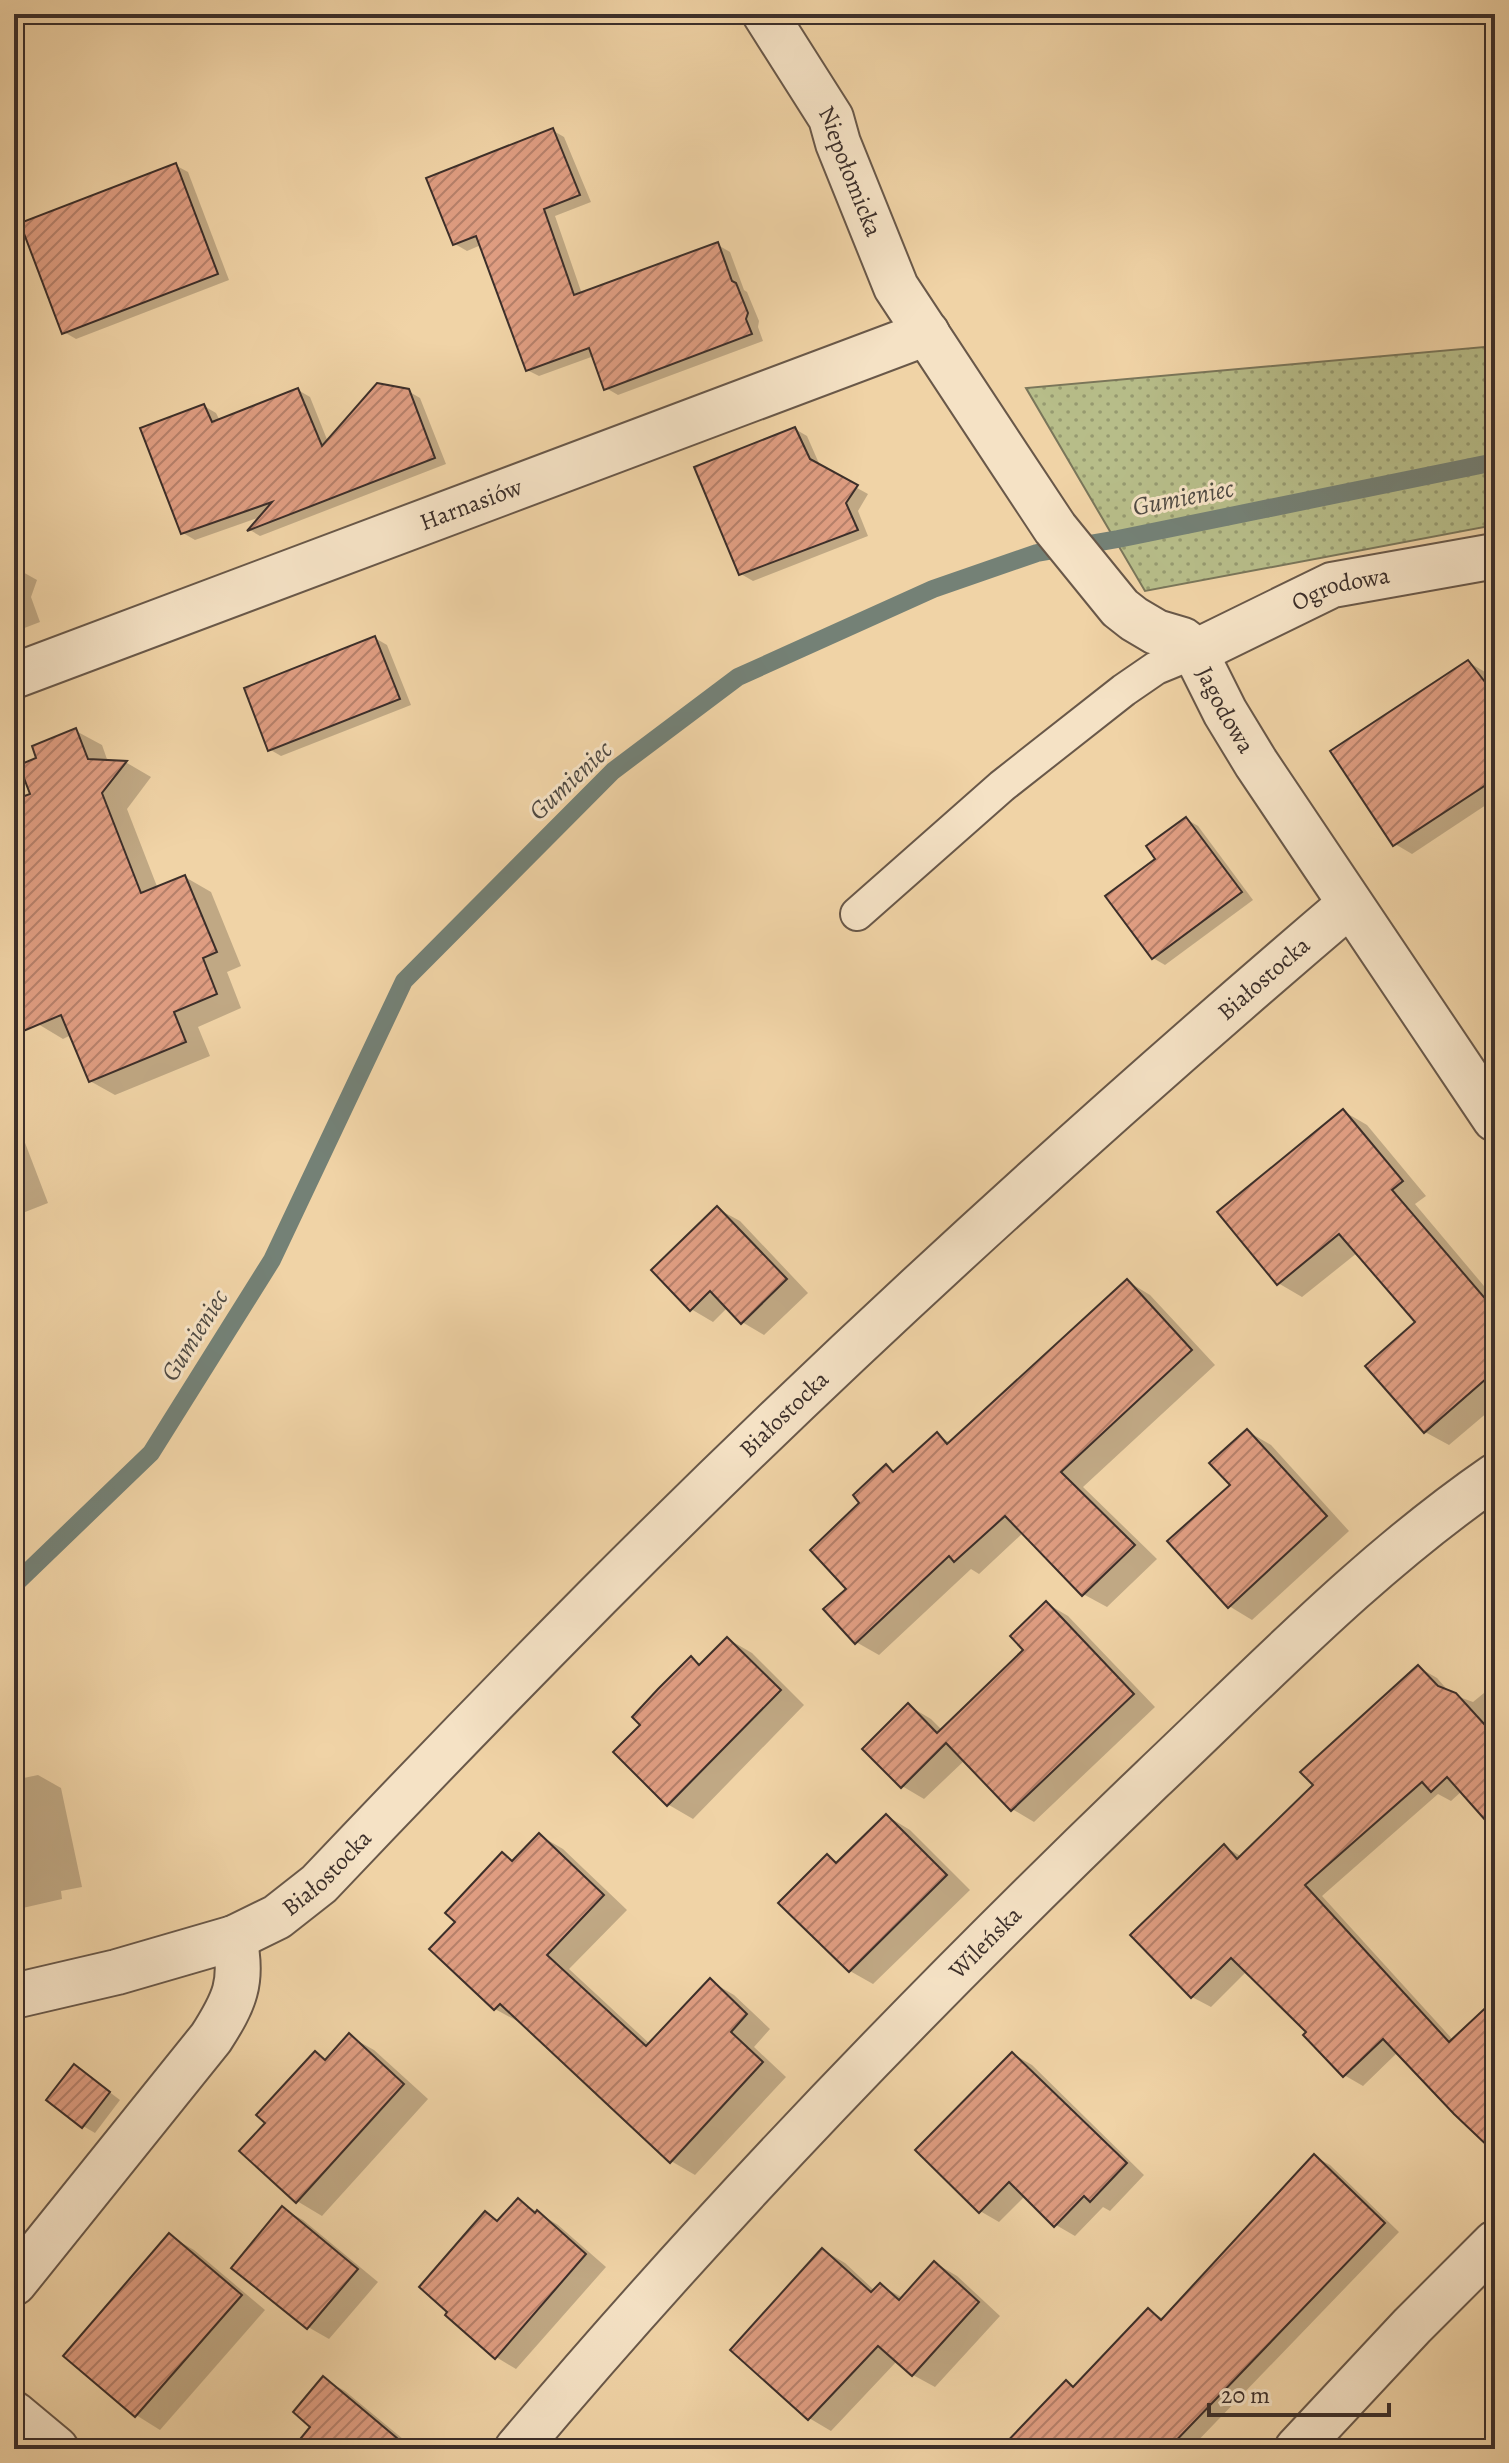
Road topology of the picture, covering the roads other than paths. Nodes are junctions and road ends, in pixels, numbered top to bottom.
1 (765, 14) edge
2 (927, 333) junction
3 (1495, 556) edge
4 (1195, 652) junction
5 (14, 676) edge
6 (1350, 904) junction
7 (857, 914) dead end
8 (1495, 1119) edge
9 (1495, 1476) edge
10 (234, 1938) junction
11 (14, 1996) edge
12 (1495, 2243) edge
13 (14, 2283) edge
14 (14, 2414) edge
15 (56, 2449) edge
16 (517, 2449) edge
17 (1297, 2449) edge

1 - 2 street, Niepołomicka
2 - 4 street, Jagodowa
2 - 5 street, Harnasiów
3 - 4 street, Ogrodowa
4 - 6 street, Jagodowa
4 - 7 lane
6 - 8 street, Jagodowa
6 - 10 street, Białostocka
9 - 16 street, Wileńska
10 - 11 street, Białostocka
10 - 13 street
12 - 17 street
14 - 15 street

